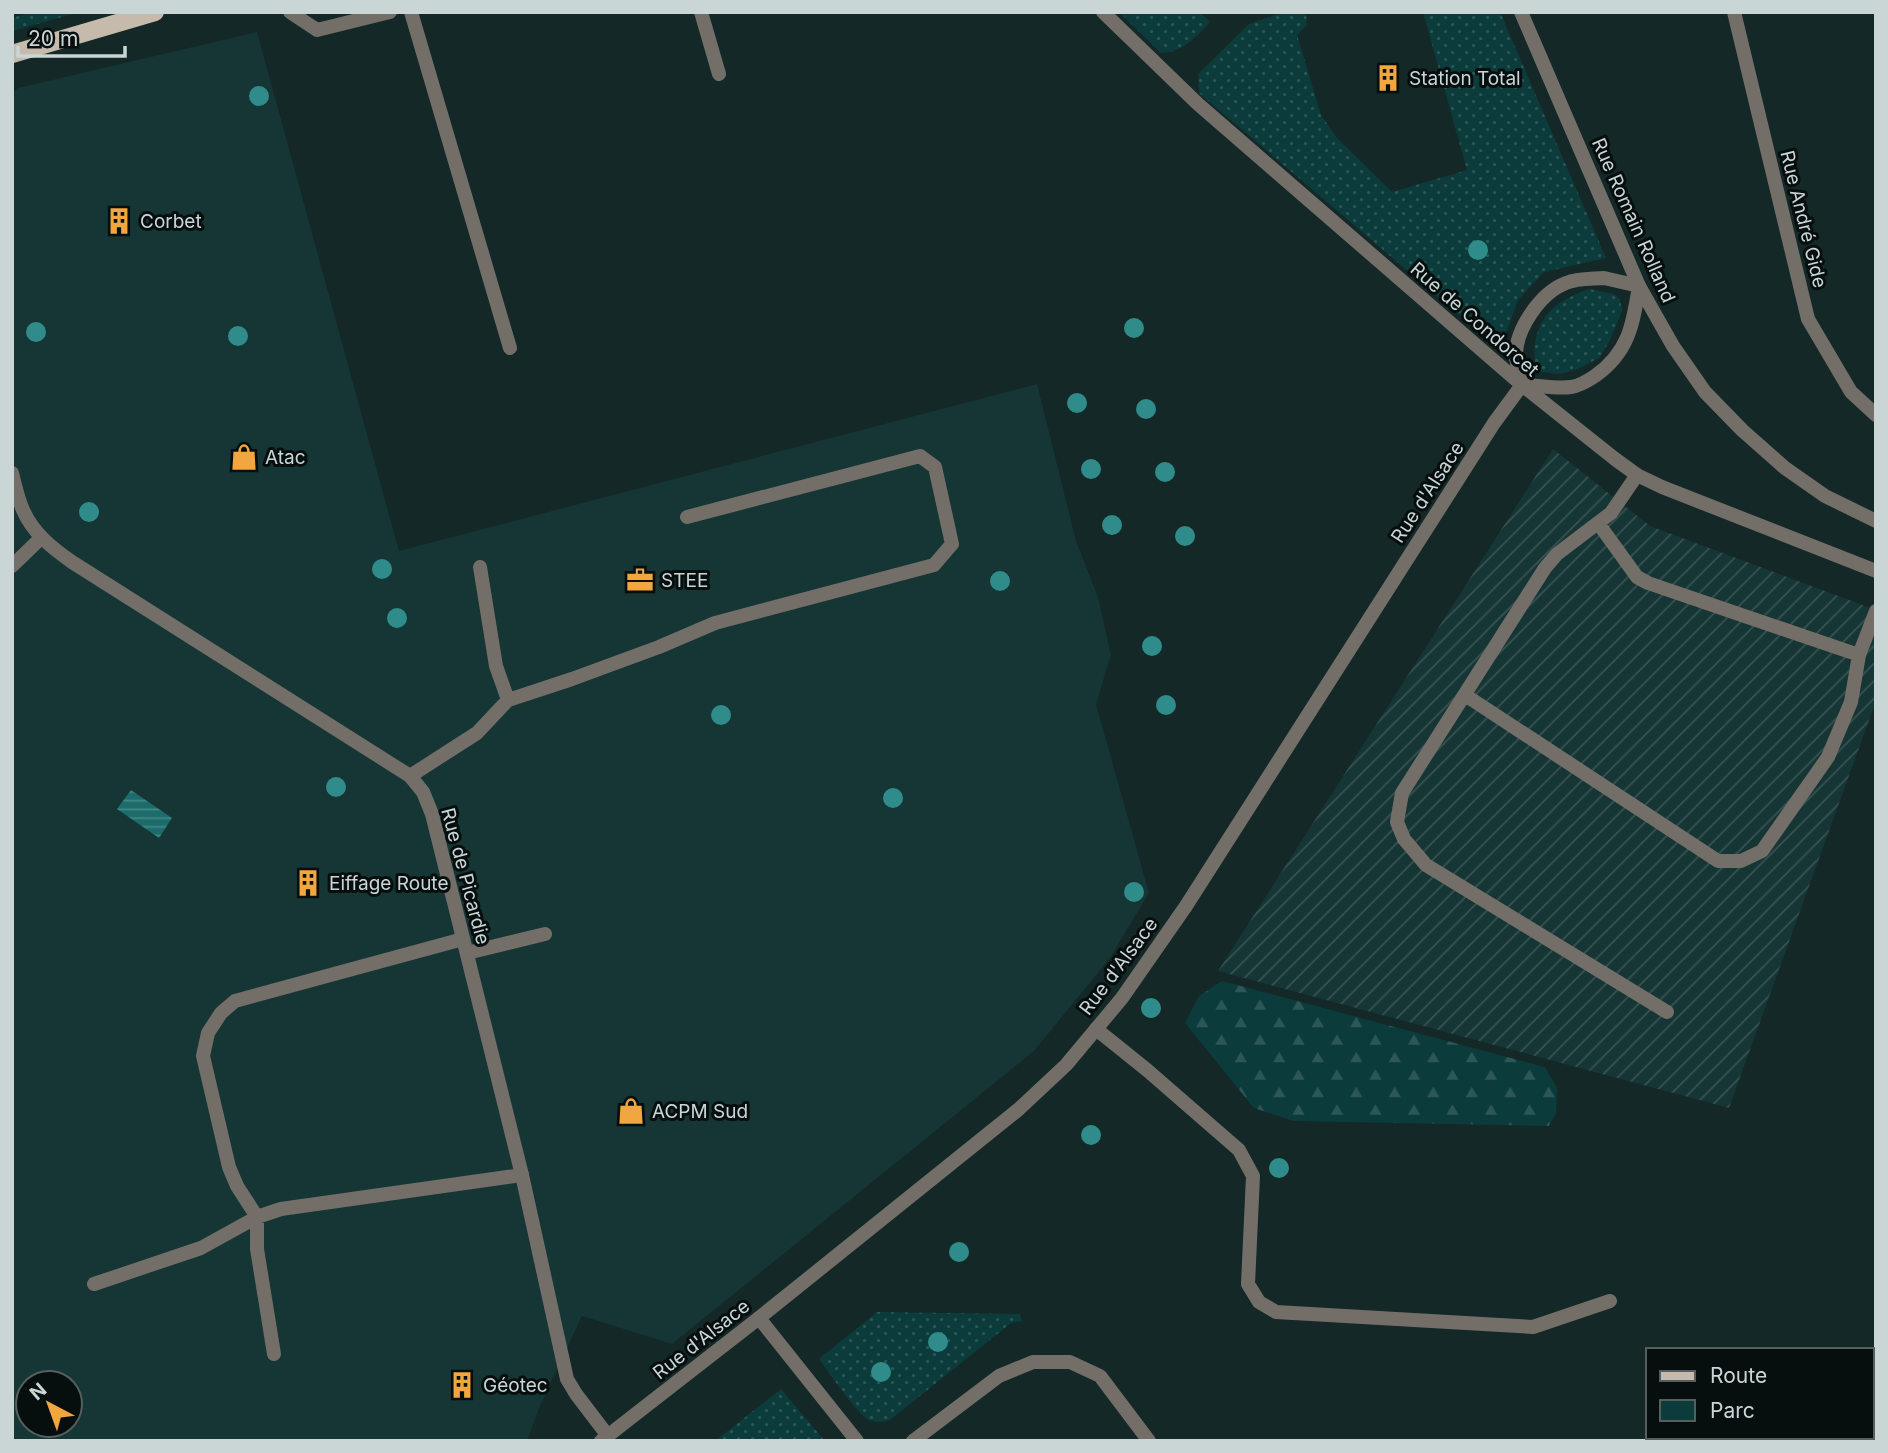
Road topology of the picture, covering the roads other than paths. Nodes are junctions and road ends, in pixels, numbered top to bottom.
1 (155, 12) edge
2 (290, 12) edge
3 (390, 12) edge
4 (411, 12) edge
5 (701, 12) edge
6 (1103, 12) edge
7 (1521, 12) edge
8 (1734, 12) edge
9 (12, 54) edge
10 (719, 74) dead end
11 (1639, 286) junction
12 (510, 348) dead end
13 (1522, 385) junction
14 (1876, 415) edge
15 (12, 473) edge
16 (1637, 475) junction
17 (687, 517) dead end
18 (1876, 521) edge
19 (1598, 523) junction
20 (41, 538) junction
21 (12, 566) edge
22 (480, 567) dead end
23 (1876, 571) edge
24 (1876, 611) edge
25 (1859, 655) junction
26 (1465, 695) junction
27 (508, 700) junction
28 (410, 776) junction
29 (545, 934) dead end
30 (465, 946) junction
31 (1667, 1013) dead end
32 (1096, 1029) junction
33 (522, 1175) junction
34 (257, 1217) junction
35 (94, 1284) dead end
36 (1610, 1301) dead end
37 (759, 1318) junction
38 (274, 1354) dead end
39 (605, 1438) edge
40 (857, 1441) edge
41 (913, 1441) edge
42 (1149, 1441) edge

1 - 9 main road
2 - 3 street
4 - 12 street
5 - 10 street
6 - 13 street, Rue de Condorcet
7 - 11 street, Rue Romain Rolland
8 - 14 street, Rue André Gide
11 - 13 street
11 - 13 street
11 - 18 street, Rue Romain Rolland
13 - 16 street, Rue de Condorcet
13 - 32 street, Rue d'Alsace
15 - 20 street, Rue de Picardie
16 - 19 street
16 - 23 street, Rue de Condorcet
17 - 27 street
19 - 25 street
19 - 26 street
20 - 21 street
20 - 28 street, Rue de Picardie
22 - 27 street
24 - 25 street
25 - 26 street
26 - 31 street
27 - 28 street
28 - 30 street, Rue de Picardie
29 - 30 street
30 - 33 street, Rue de Picardie
30 - 34 street
32 - 36 street
32 - 37 street, Rue d'Alsace
33 - 34 street
33 - 39 street, Rue de Picardie
34 - 35 street
34 - 38 street
37 - 39 street, Rue d'Alsace
37 - 40 street
41 - 42 street

